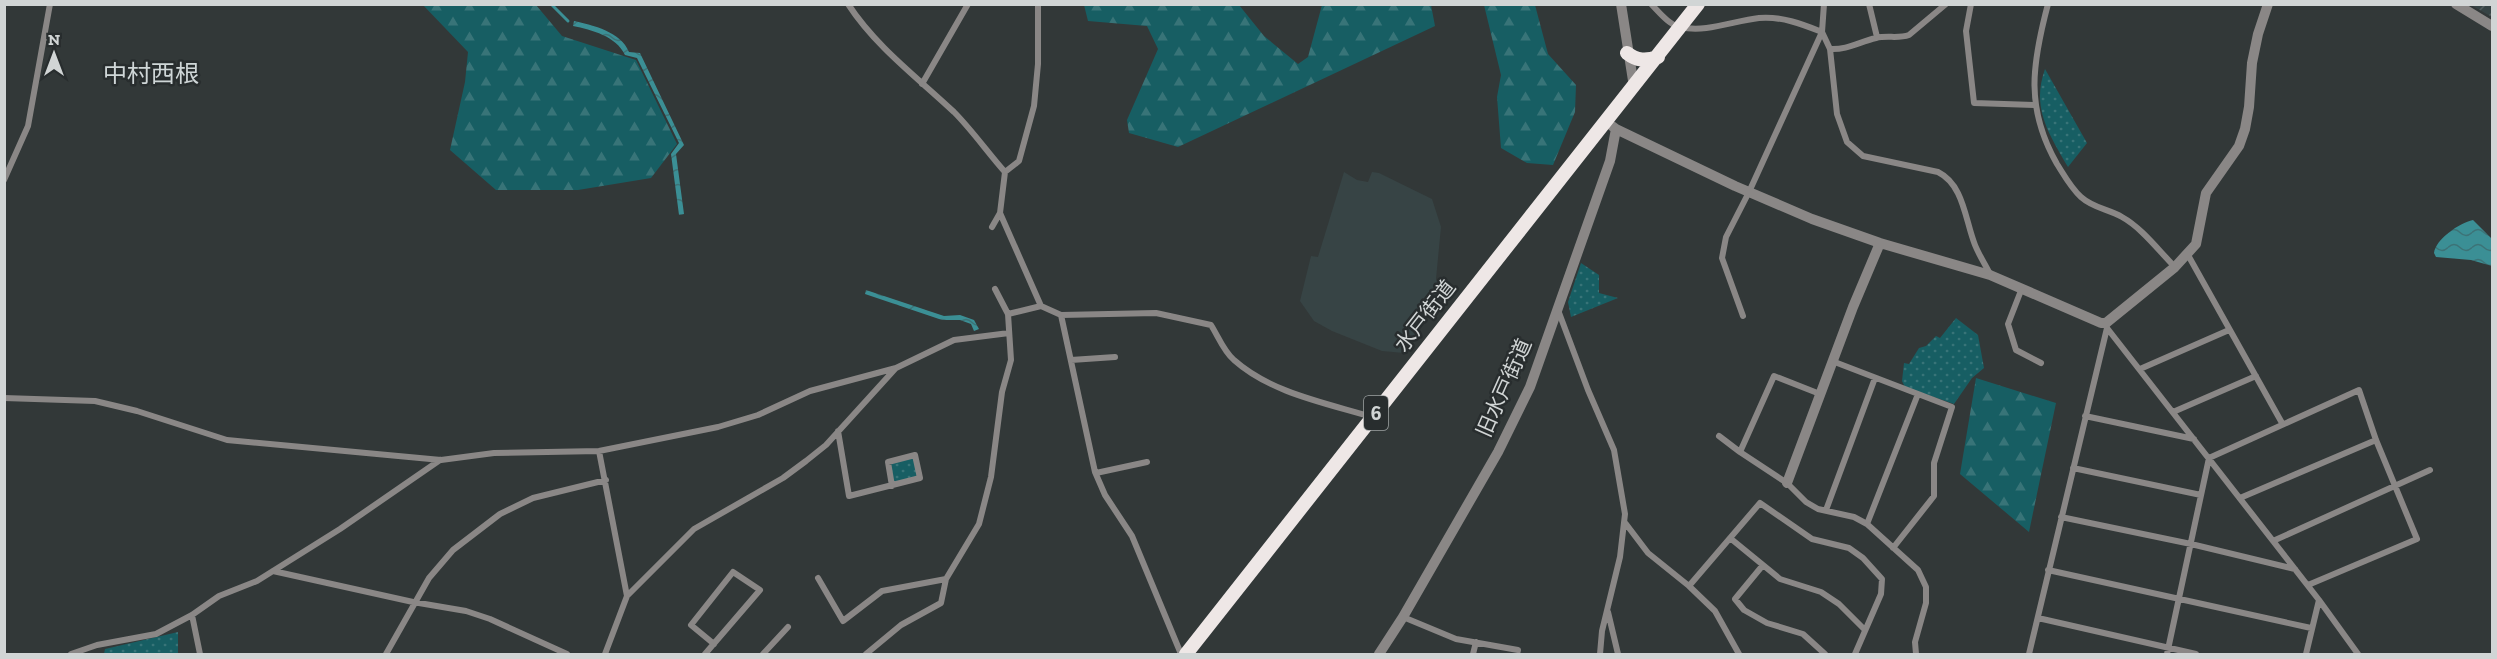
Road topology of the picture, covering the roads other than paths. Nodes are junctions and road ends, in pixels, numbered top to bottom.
1 (50, 4) edge
2 (848, 4) edge
3 (968, 4) edge
4 (1038, 4) edge
5 (1621, 4) edge
6 (1651, 4) edge
7 (1698, 4) edge
8 (1824, 4) edge
9 (1869, 4) edge
10 (1946, 4) edge
11 (1971, 4) edge
12 (2048, 4) edge
13 (2268, 4) edge
14 (2456, 4) edge
15 (2493, 26) edge
16 (1680, 27) junction
17 (1822, 32) junction
18 (1877, 38) junction
19 (1830, 50) junction
20 (1627, 53) junction
21 (1658, 57) junction
22 (922, 84) junction
23 (1634, 87) junction
24 (2035, 105) junction
25 (1611, 126) junction
26 (1005, 172) junction
27 (4, 180) edge
28 (1749, 192) junction
29 (1000, 213) junction
30 (992, 227) dead end
31 (1880, 243) junction
32 (2188, 255) junction
33 (2175, 267) junction
34 (1990, 275) junction
35 (2022, 288) junction
36 (995, 289) dead end
37 (1041, 306) junction
38 (1558, 308) junction
39 (1008, 314) junction
40 (1061, 315) junction
41 (1743, 316) dead end
42 (2107, 325) junction
43 (2229, 330) junction
44 (1009, 333) junction
45 (1115, 357) dead end
46 (1071, 360) junction
47 (1832, 361) junction
48 (2041, 363) dead end
49 (896, 368) junction
50 (2140, 369) junction
51 (2256, 376) junction
52 (1875, 378) junction
53 (1820, 394) junction
54 (1918, 394) junction
55 (4, 398) edge
56 (2173, 412) junction
57 (2085, 416) junction
58 (1372, 417) junction
59 (2282, 423) junction
60 (838, 431) junction
61 (1719, 436) dead end
62 (2194, 439) junction
63 (2376, 440) junction
64 (599, 451) junction
65 (1740, 452) junction
66 (2209, 458) junction
67 (441, 460) junction
68 (1147, 462) dead end
69 (2073, 468) junction
70 (2430, 470) dead end
71 (1096, 473) junction
72 (606, 480) junction
73 (1787, 483) junction
74 (892, 486) junction
75 (2395, 486) junction
76 (2201, 495) junction
77 (2240, 498) junction
78 (1826, 510) junction
79 (2061, 517) junction
80 (1625, 523) junction
81 (1867, 524) junction
82 (1730, 538) junction
83 (2273, 541) junction
84 (2191, 544) junction
85 (1893, 548) junction
86 (1762, 565) junction
87 (2295, 569) junction
88 (2048, 570) junction
89 (272, 571) junction
90 (818, 578) dead end
91 (946, 579) junction
92 (2308, 585) junction
93 (1689, 586) junction
94 (627, 596) junction
95 (2180, 597) junction
96 (2319, 600) junction
97 (413, 602) junction
98 (1607, 609) junction
99 (192, 615) junction
100 (1403, 617) junction
101 (2038, 618) junction
102 (788, 627) dead end
103 (2311, 628) junction
104 (1865, 630) junction
105 (1476, 642) junction
106 (714, 644) junction
107 (97, 645) junction
108 (2168, 651) edge
109 (873, 652) edge
110 (71, 654) edge
111 (98, 654) edge
112 (200, 654) edge
113 (386, 654) edge
114 (567, 654) edge
115 (605, 654) edge
116 (705, 654) edge
117 (763, 654) edge
118 (866, 654) edge
119 (1180, 654) edge
120 (1186, 654) edge
121 (1378, 654) edge
122 (1473, 654) edge
123 (1517, 654) edge
124 (1600, 654) edge
125 (1618, 654) edge
126 (1739, 654) edge
127 (1826, 654) edge
128 (1855, 654) edge
129 (1916, 654) edge
130 (2029, 654) edge
131 (2196, 654) edge
132 (2306, 654) edge
133 (2358, 654) edge

1 - 27 street
2 - 22 street
3 - 22 street
4 - 26 street
5 - 20 street
6 - 16 street
7 - 16 highway, 水戸街道 / 6
8 - 17 street
9 - 18 street
10 - 18 street
11 - 24 street
12 - 24 street
13 - 32 street
14 - 15 street
16 - 17 street
16 - 21 highway, 水戸街道 / 6
17 - 19 street
17 - 28 street
18 - 19 street
19 - 34 street
20 - 21 highway
20 - 23 street
21 - 23 highway, 水戸街道 / 6
22 - 26 street
23 - 25 highway, 水戸街道 / 6
24 - 33 street
25 - 28 street
25 - 38 street, 旧水戸街道
25 - 58 highway, 水戸街道 / 6
26 - 29 street
28 - 31 street
28 - 41 street
29 - 30 street
29 - 37 street
31 - 34 street
31 - 47 street
32 - 33 street
32 - 43 street
33 - 42 street
34 - 35 street
35 - 42 street
35 - 48 street
36 - 39 street
37 - 39 street
37 - 40 street
38 - 80 street
38 - 100 street, 旧水戸街道
39 - 44 street
40 - 46 street
40 - 58 street
42 - 50 street
42 - 57 street
43 - 50 street
43 - 51 street
44 - 49 street
44 - 91 street
45 - 46 street
46 - 71 street
47 - 52 street
47 - 53 street
49 - 60 street
49 - 64 street
50 - 56 street
51 - 56 street
51 - 59 street
52 - 54 street
52 - 78 street
53 - 65 street
53 - 73 street
54 - 81 street
54 - 85 street
55 - 67 street
56 - 62 street
57 - 62 street
57 - 69 street
58 - 120 highway, 水戸街道 / 6
59 - 63 street
59 - 66 street
60 - 74 street
60 - 94 street
61 - 65 street
62 - 66 street
63 - 75 street
63 - 77 street
64 - 67 street
64 - 72 street
65 - 73 street
66 - 76 street
66 - 77 street
67 - 89 street
68 - 71 street
69 - 76 street
69 - 79 street
70 - 75 street
71 - 119 street
72 - 94 street
72 - 97 street
73 - 78 street
74 - 74 street
75 - 83 street
75 - 92 street
76 - 84 street
77 - 83 street
78 - 81 street
79 - 84 street
79 - 88 street
80 - 93 street
80 - 98 street
81 - 85 street
82 - 86 street
82 - 93 street
82 - 104 street
83 - 87 street
84 - 87 street
84 - 95 street
85 - 129 street
86 - 104 street
86 - 127 street
87 - 92 street
88 - 95 street
88 - 101 street
89 - 97 street
89 - 99 street
90 - 91 street
91 - 109 street
92 - 96 street
93 - 126 street
94 - 115 street
95 - 103 street
95 - 108 street
96 - 103 street
96 - 133 street
97 - 113 street
97 - 114 street
98 - 124 street
98 - 125 street
99 - 107 street
99 - 112 street
100 - 105 street
100 - 121 street, 旧水戸街道
101 - 108 street
101 - 130 street
102 - 117 street
103 - 132 street
104 - 128 street
105 - 122 street
105 - 123 street
106 - 106 street
106 - 116 street
107 - 110 street
107 - 111 street
108 - 131 street
109 - 118 street

